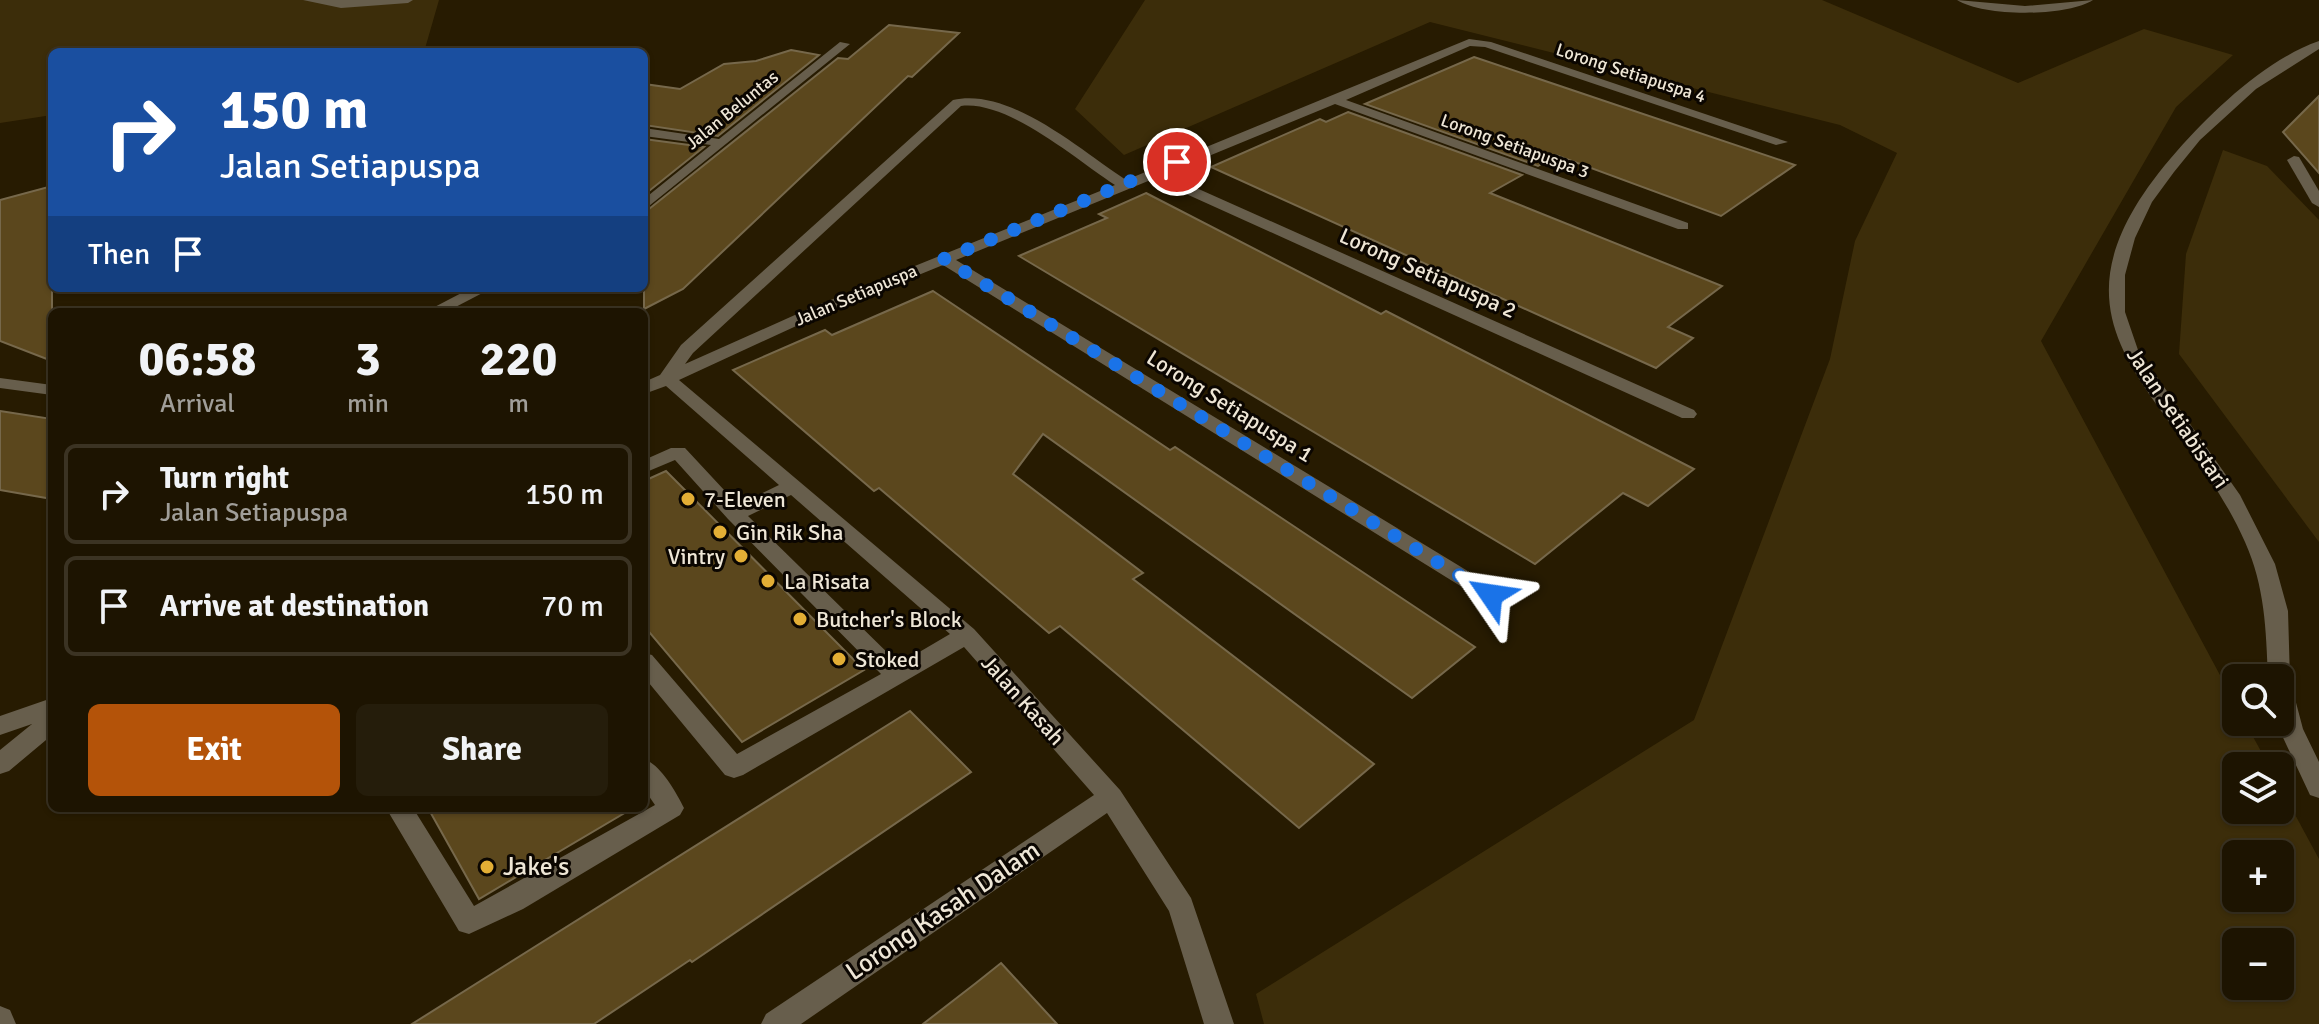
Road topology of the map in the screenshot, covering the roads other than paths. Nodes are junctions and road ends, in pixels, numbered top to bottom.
1 (308, 0) edge
2 (408, 0) edge
3 (1962, 0) edge
4 (2088, 0) edge
5 (1469, 42) joint
6 (844, 44) dead end
7 (2319, 44) edge
8 (1335, 100) junction
9 (648, 133) edge
10 (1781, 142) dead end
11 (722, 143) junction
12 (2294, 160) dead end
13 (1151, 173) junction
14 (1123, 184) junction
15 (648, 203) edge
16 (2319, 203) edge
17 (1683, 226) dead end
18 (944, 259) junction
19 (476, 292) edge
20 (442, 308) edge
21 (667, 378) junction
22 (0, 383) edge
23 (648, 387) edge
24 (48, 389) edge
25 (1688, 414) dead end
26 (648, 465) edge
27 (793, 486) junction
28 (735, 514) junction
29 (1491, 595) dead end
30 (966, 635) junction
31 (2279, 664) edge
32 (648, 666) edge
33 (897, 676) junction
34 (48, 708) edge
35 (48, 724) edge
36 (0, 726) edge
37 (2294, 735) edge
38 (0, 764) edge
39 (648, 775) edge
40 (2319, 788) edge
41 (1111, 797) junction
42 (401, 812) edge
43 (776, 1024) edge
44 (1219, 1024) edge

1 - 2 street
3 - 4 street
5 - 8 street, Jalan Setiapuspa
5 - 10 street, Lorong Setiapuspa 4
6 - 11 street, Jalan Beluntas
7 - 31 street, Jalan Setiabistari
8 - 13 street, Jalan Setiapuspa
8 - 17 street, Lorong Setiapuspa 3
9 - 11 street
11 - 15 street, Jalan Beluntas
12 - 16 street
13 - 14 street, Jalan Setiapuspa
13 - 25 street, Lorong Setiapuspa 2
14 - 18 street, Jalan Setiapuspa
14 - 21 street
18 - 21 street, Jalan Setiapuspa
18 - 29 street, Lorong Setiapuspa 1
19 - 20 street
21 - 23 street, Jalan Setiapuspa
21 - 27 street, Jalan Kasah
22 - 24 street
26 - 28 street
27 - 28 street
27 - 30 street, Jalan Kasah
28 - 33 street
30 - 33 street
30 - 41 street, Jalan Kasah
32 - 33 street
34 - 36 street
35 - 38 street
37 - 40 street, Jalan Setiabistari
39 - 42 street
41 - 43 street, Lorong Kasah Dalam
41 - 44 street, Jalan Kasah

